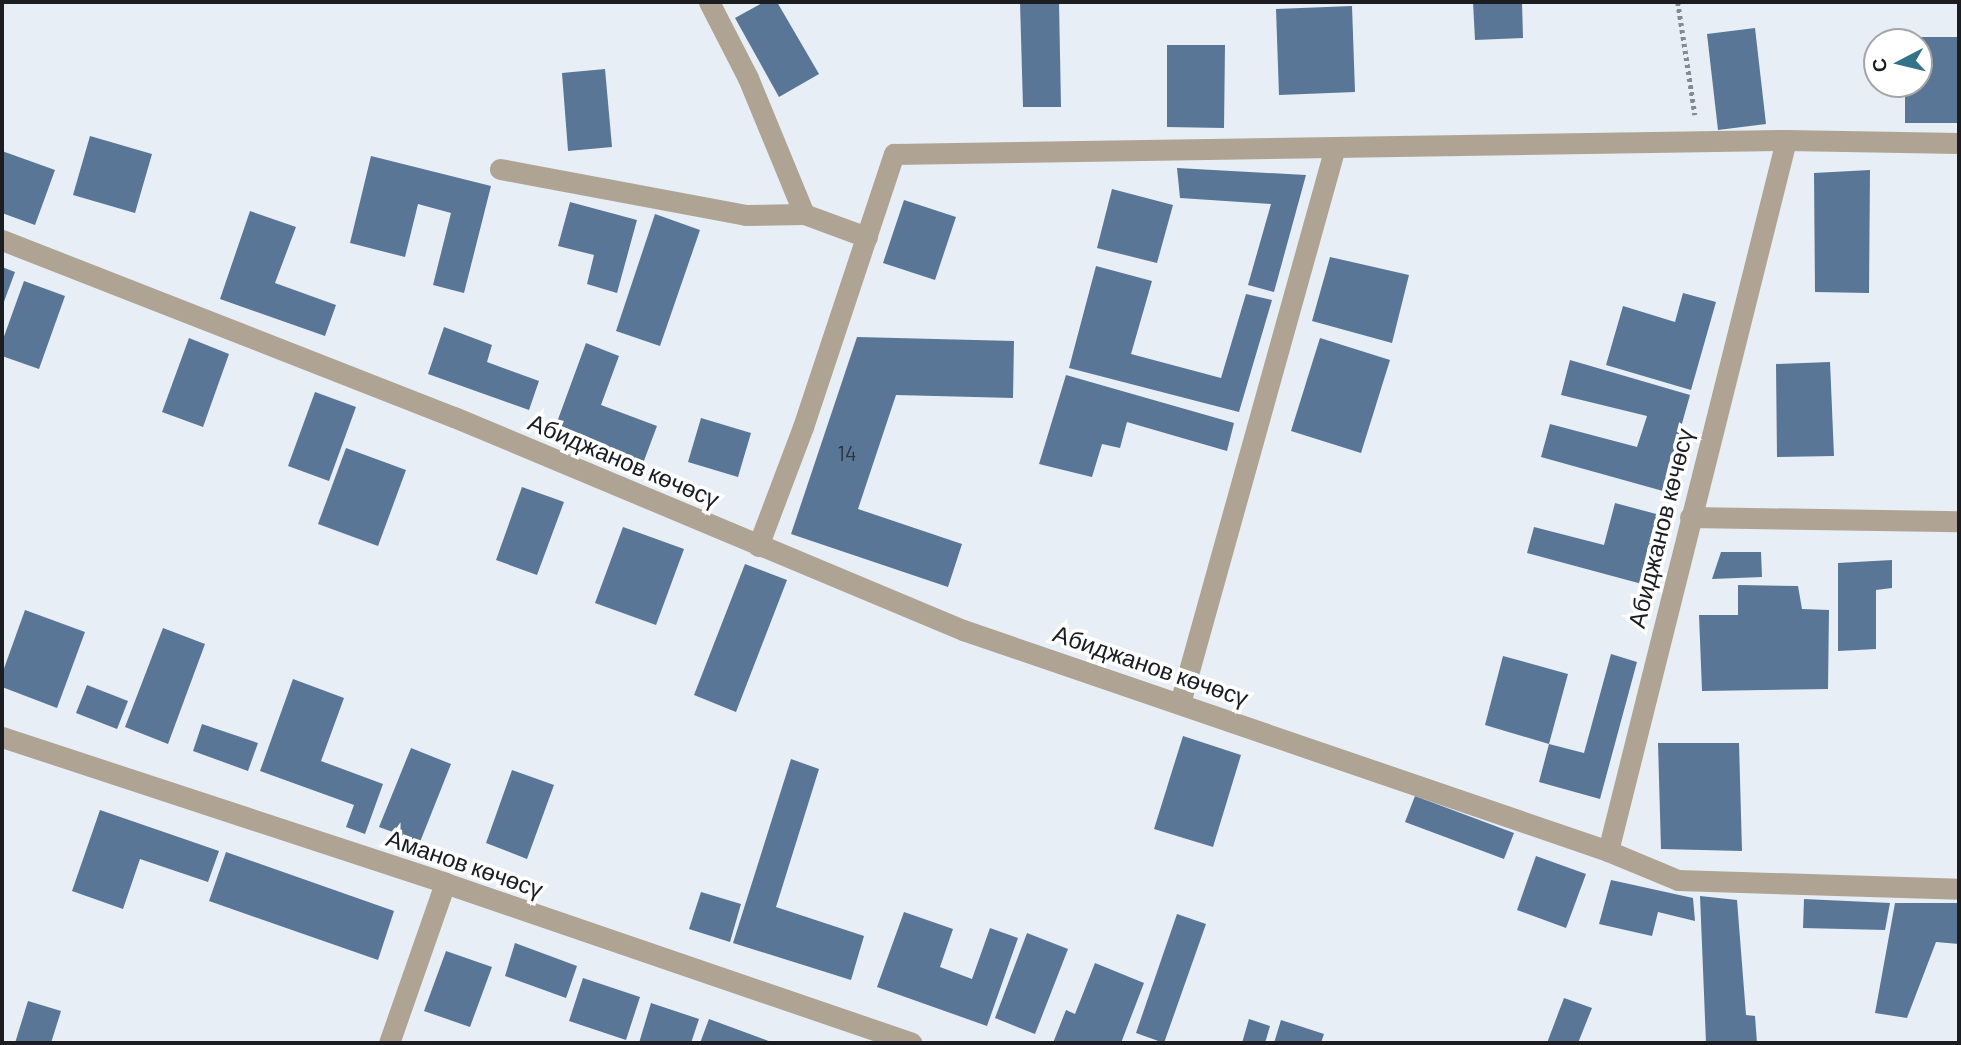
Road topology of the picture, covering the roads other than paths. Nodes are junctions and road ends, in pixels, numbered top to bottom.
1 (709, 2) edge
2 (1786, 140) junction
3 (1959, 143) edge
4 (1335, 147) junction
5 (500, 169) dead end
6 (804, 214) junction
7 (867, 237) junction
8 (2, 240) edge
9 (1690, 517) junction
10 (1959, 521) edge
11 (758, 546) junction
12 (1180, 703) junction
13 (2, 737) edge
14 (1608, 851) junction
15 (445, 883) junction
16 (1959, 889) edge
17 (389, 1043) edge
18 (911, 1043) edge

1 - 6 street
2 - 3 street
2 - 4 street
2 - 9 street, Абиджанов көчөсү
4 - 7 street
4 - 12 street
5 - 6 street
6 - 7 street
7 - 11 street
8 - 11 street, Абиджанов көчөсү
9 - 10 street
9 - 14 street, Абиджанов көчөсү
11 - 12 street, Абиджанов көчөсү
12 - 14 street, Абиджанов көчөсү
13 - 15 street, Аманов көчөсү
14 - 16 street
15 - 17 street
15 - 18 street, Аманов көчөсү

